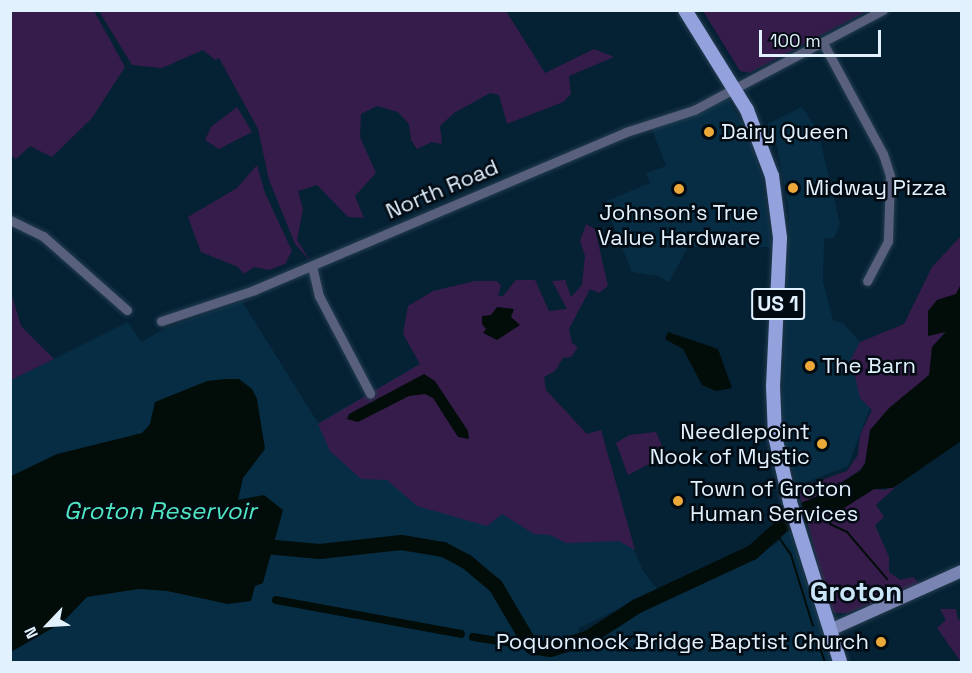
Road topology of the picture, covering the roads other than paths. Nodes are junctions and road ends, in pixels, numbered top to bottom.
1 (686, 10) edge
2 (883, 10) edge
3 (823, 43) junction
4 (736, 90) junction
5 (10, 220) edge
6 (312, 266) junction
7 (867, 281) dead end
8 (127, 310) dead end
9 (161, 321) dead end
10 (370, 393) dead end
11 (962, 571) edge
12 (830, 630) junction
13 (840, 663) edge

1 - 4 main road, US 1
2 - 3 street, North Road
3 - 4 street, North Road
3 - 7 street
4 - 6 street, North Road
4 - 12 main road, US 1
5 - 8 street
6 - 9 street, North Road
6 - 10 street
11 - 12 main road
12 - 13 main road, US 1

